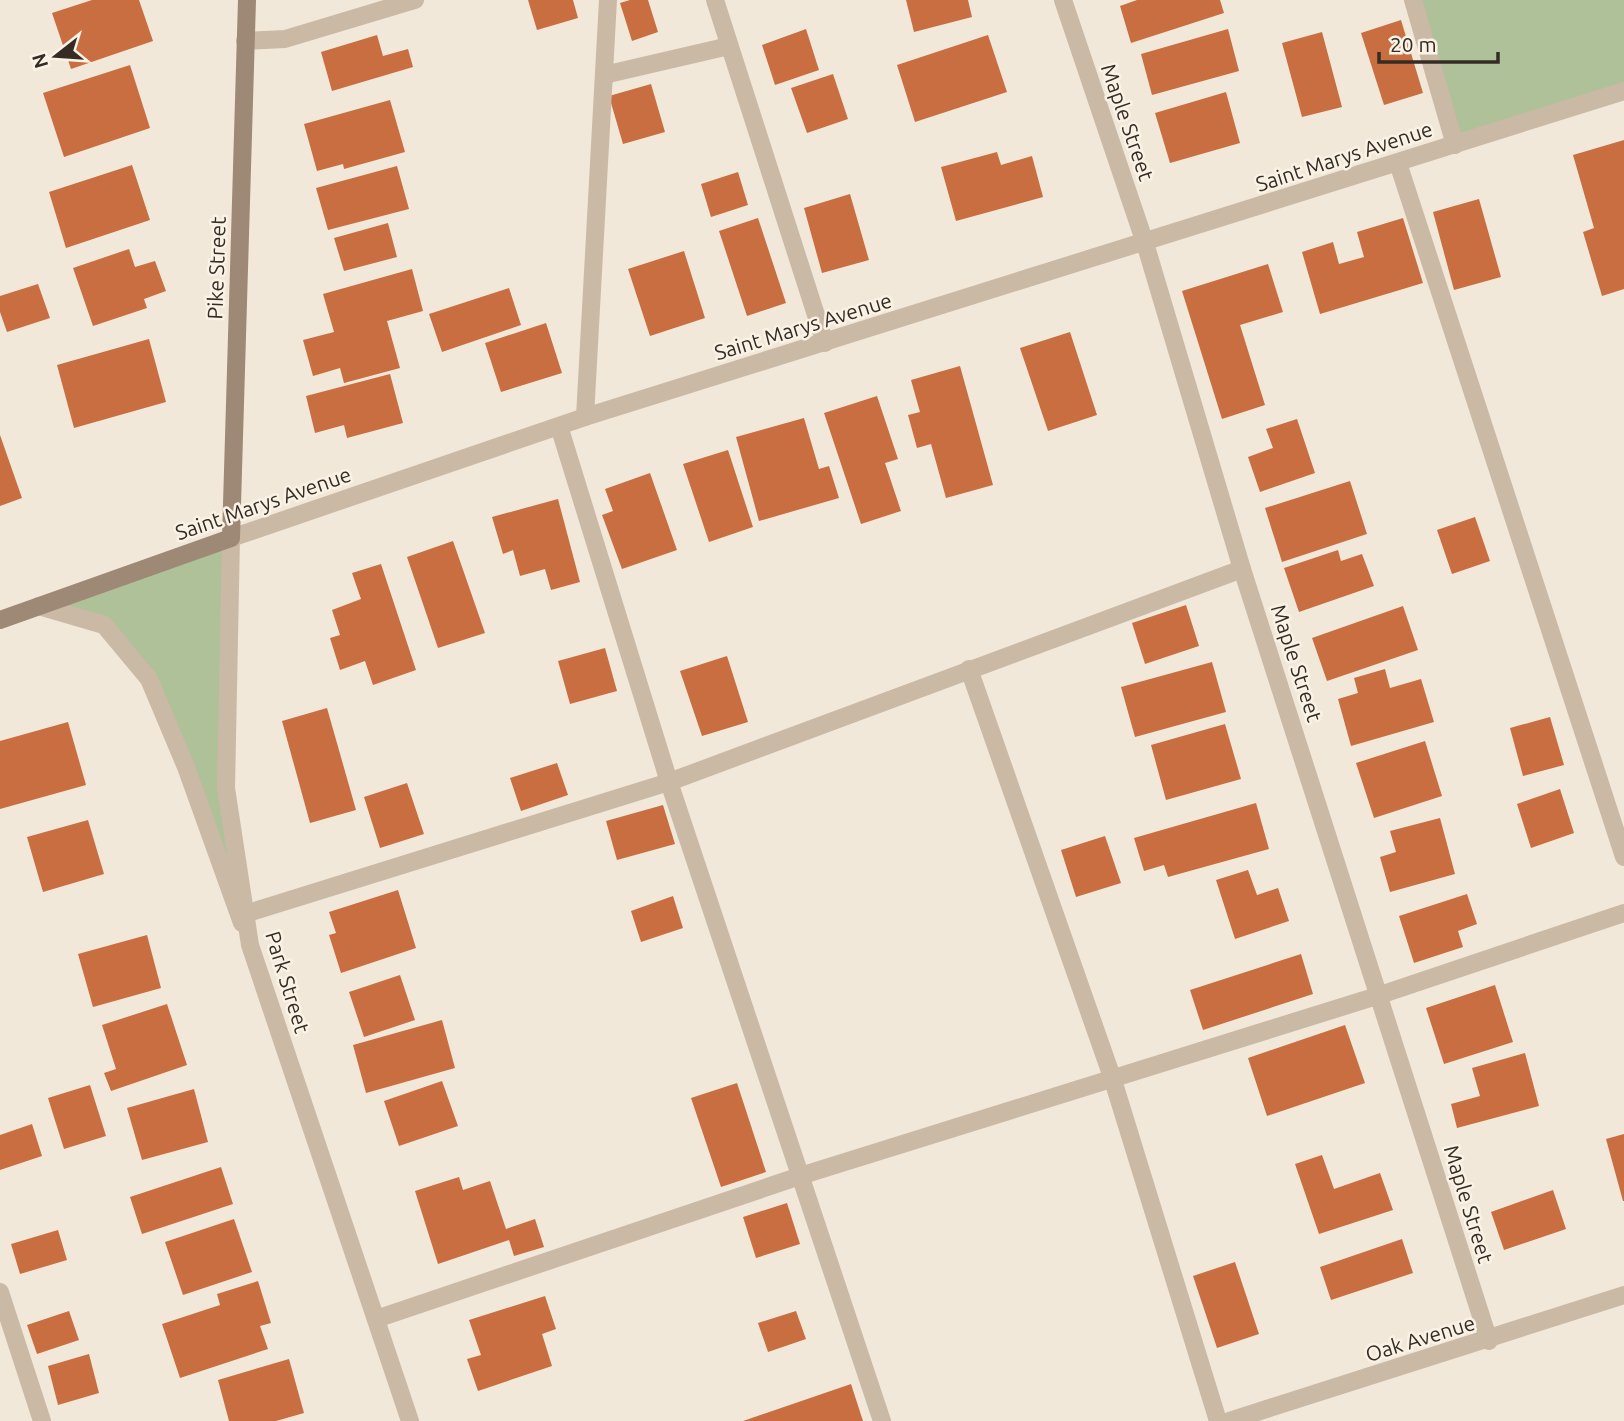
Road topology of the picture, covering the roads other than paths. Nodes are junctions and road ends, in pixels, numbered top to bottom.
1 (247, 0) edge
2 (415, 0) edge
3 (608, 0) edge
4 (715, 0) edge
5 (1063, 0) edge
6 (1413, 0) edge
7 (246, 41) junction
8 (729, 46) junction
9 (604, 75) junction
10 (1624, 91) edge
11 (1455, 145) junction
12 (1398, 163) junction
13 (1145, 243) junction
14 (825, 343) junction
15 (585, 417) junction
16 (559, 426) junction
17 (231, 538) junction
18 (1242, 569) junction
19 (39, 606) junction
20 (0, 620) edge
21 (969, 670) junction
22 (669, 782) junction
23 (1624, 856) edge
24 (1624, 913) edge
25 (245, 914) junction
26 (250, 944) junction
27 (1380, 995) junction
28 (1112, 1077) junction
29 (800, 1176) junction
30 (0, 1292) edge
31 (1624, 1295) edge
32 (376, 1320) junction
33 (1489, 1341) junction
34 (42, 1421) edge
35 (410, 1421) edge
36 (881, 1421) edge
37 (1218, 1421) edge
38 (1229, 1421) edge

1 - 7 main road, Pike Street
2 - 7 street
3 - 9 street
4 - 8 street
5 - 13 street, Maple Street
6 - 11 street
7 - 17 main road, Pike Street
8 - 9 street
8 - 14 street
9 - 15 street
10 - 11 street, Saint Marys Avenue
11 - 12 street, Saint Marys Avenue
12 - 13 street, Saint Marys Avenue
12 - 23 street
13 - 14 street, Saint Marys Avenue
13 - 18 street, Maple Street
14 - 15 street, Saint Marys Avenue
15 - 16 street, Saint Marys Avenue
16 - 17 street, Saint Marys Avenue
16 - 22 street
17 - 19 main road, Saint Marys Avenue
17 - 25 street, Park Street
18 - 21 street
18 - 27 street, Maple Street
19 - 20 main road, Saint Marys Avenue
19 - 26 street
21 - 22 street
21 - 28 street
22 - 25 street
22 - 29 street
24 - 27 street
25 - 26 street, Park Street
26 - 32 street, Park Street
27 - 28 street
27 - 33 street, Maple Street
28 - 29 street
28 - 37 street
29 - 32 street
29 - 36 street
30 - 34 street
31 - 33 street, Oak Avenue
32 - 35 street, Park Street
33 - 38 street, Oak Avenue

